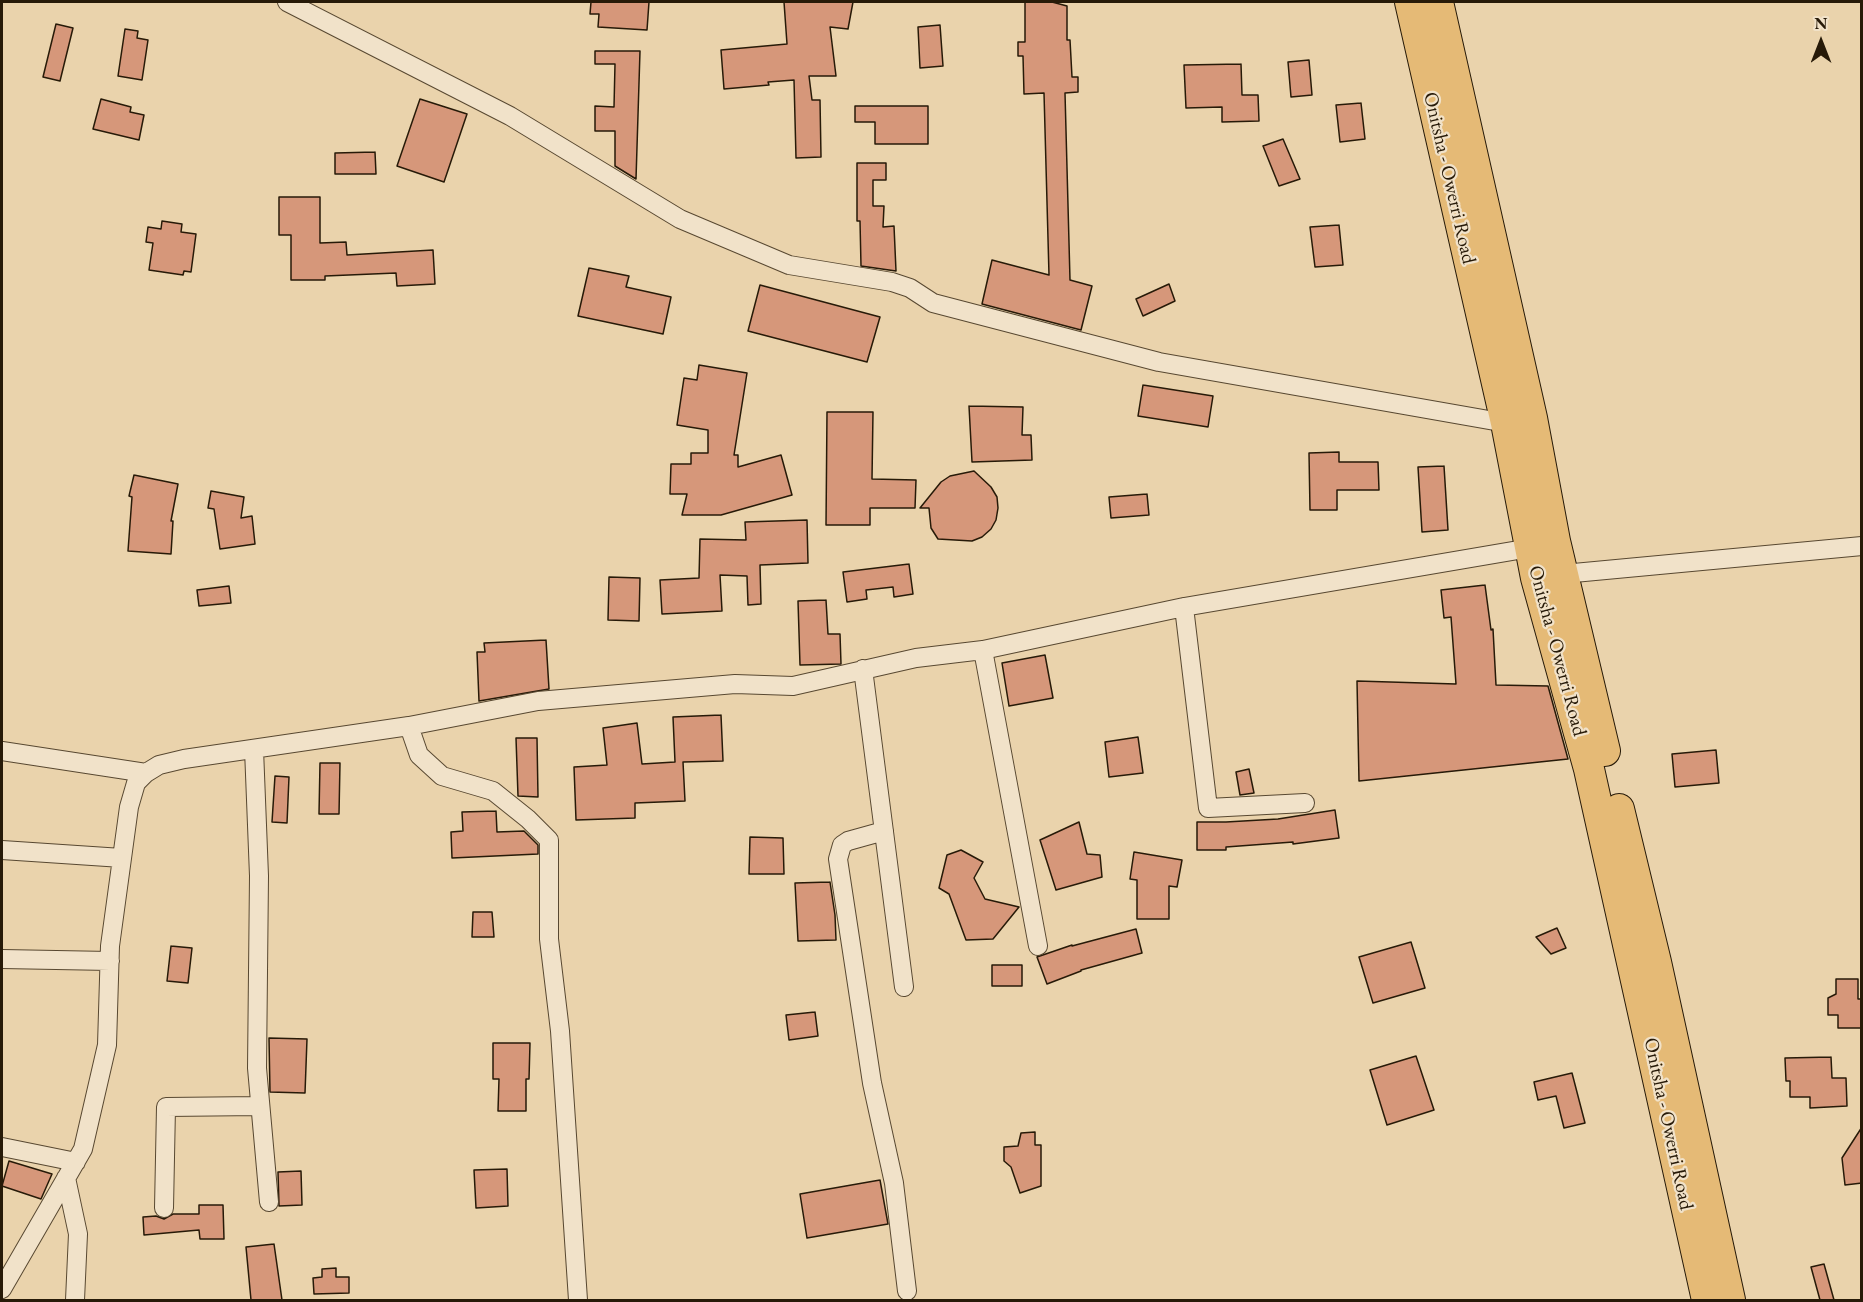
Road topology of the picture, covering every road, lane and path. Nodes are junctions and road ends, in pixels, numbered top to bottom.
1 (287, 2) edge
2 (1410, 2) edge
3 (1438, 2) edge
4 (1506, 423) junction
5 (1862, 546) edge
6 (1530, 548) junction
7 (1563, 574) junction
8 (1184, 607) junction
9 (982, 650) junction
10 (863, 669) junction
11 (409, 726) junction
12 (254, 748) junction
13 (2, 751) edge
14 (146, 773) junction
15 (1305, 803) dead end
16 (884, 831) junction
17 (2, 850) edge
18 (122, 858) junction
19 (1038, 946) dead end
20 (2, 959) edge
21 (110, 961) junction
22 (904, 987) dead end
23 (260, 1106) junction
24 (2, 1147) edge
25 (71, 1170) junction
26 (269, 1202) dead end
27 (164, 1208) dead end
28 (2, 1289) edge
29 (907, 1291) dead end
30 (75, 1300) edge
31 (578, 1300) edge
32 (1707, 1300) edge
33 (1730, 1300) edge

1 - 4 street
2 - 4 highway, Onitsha - Owerri Road
3 - 7 highway, Onitsha - Owerri Road
4 - 6 highway, Onitsha - Owerri Road
5 - 7 street
6 - 8 street
6 - 32 highway, Onitsha - Owerri Road
7 - 33 highway, Onitsha - Owerri Road
8 - 9 street
8 - 15 street
9 - 10 street
9 - 19 street
10 - 11 street
10 - 16 street
11 - 12 street
11 - 31 street
12 - 14 street
12 - 23 street
13 - 14 street
14 - 18 street
16 - 22 street
16 - 29 street
17 - 18 street
18 - 21 street
20 - 21 street
21 - 25 street
23 - 26 street
23 - 27 street
24 - 25 street
25 - 28 street
25 - 30 street

